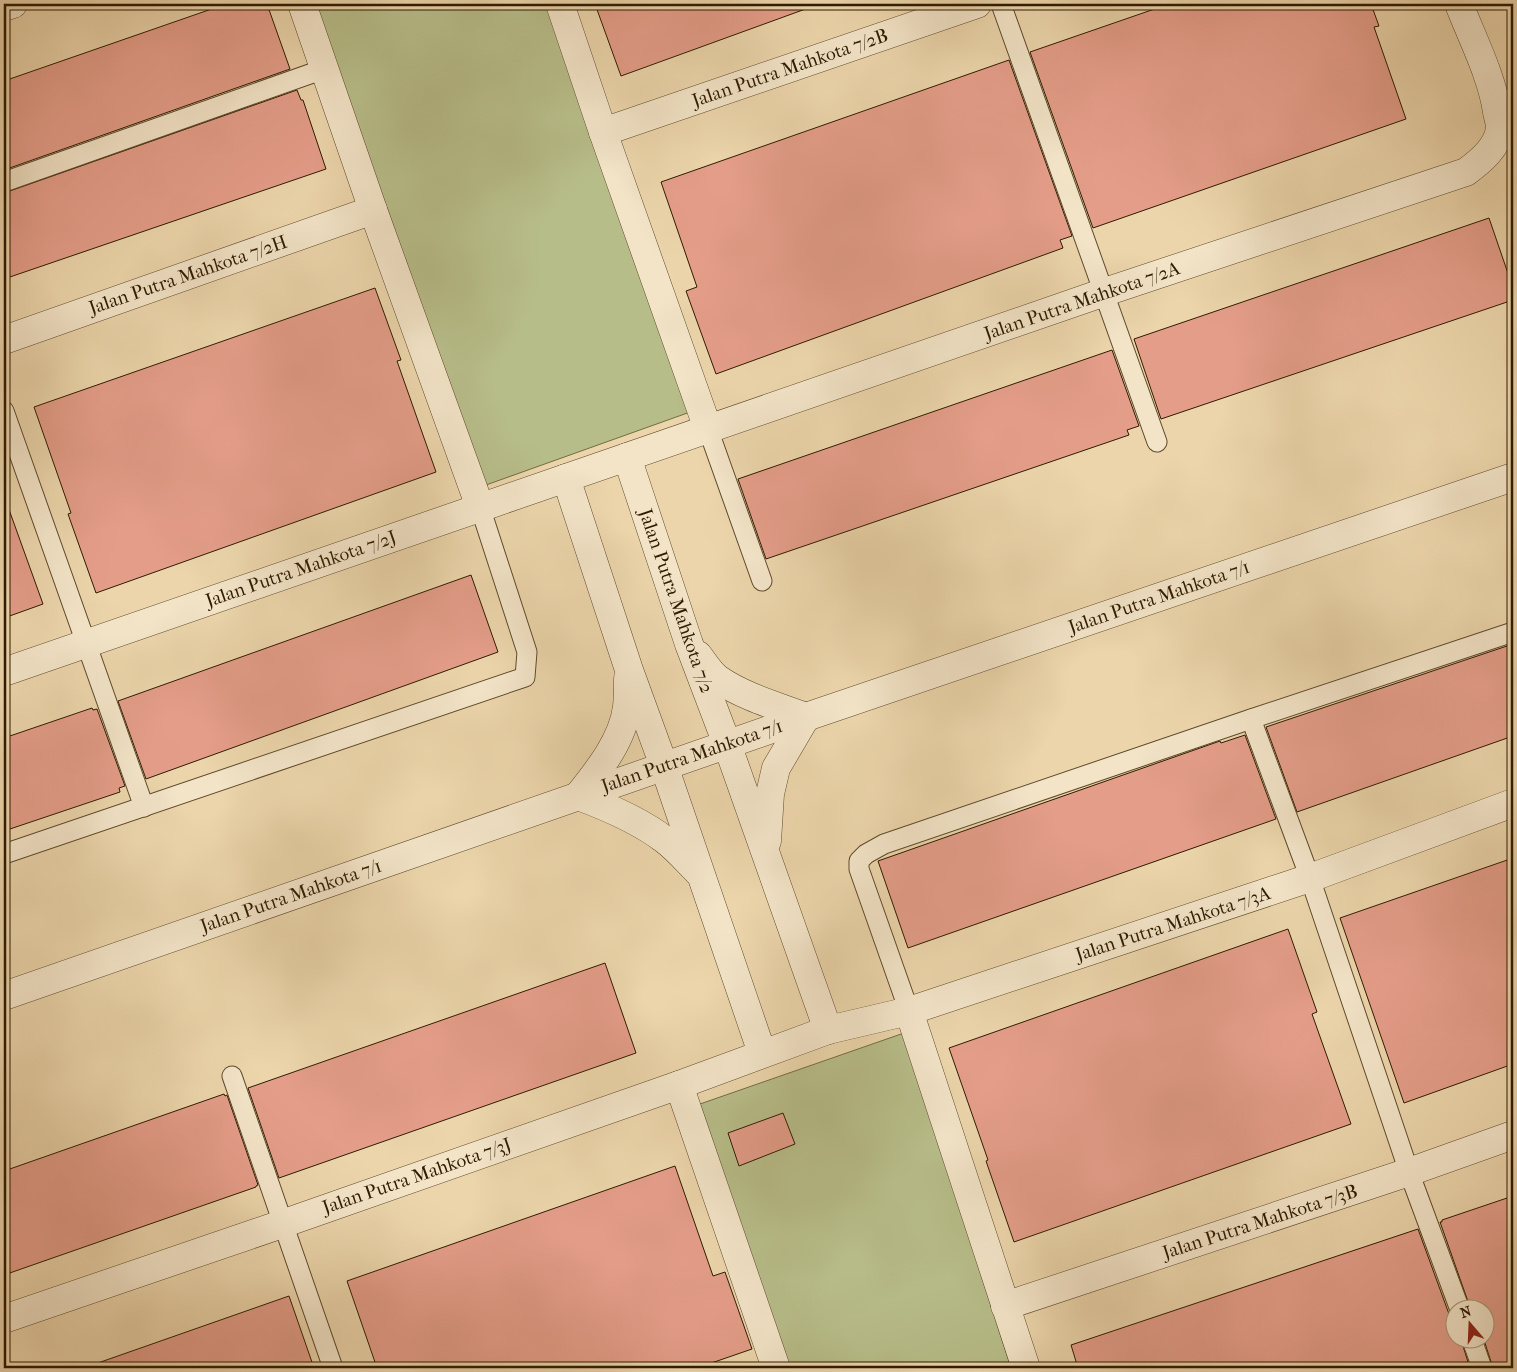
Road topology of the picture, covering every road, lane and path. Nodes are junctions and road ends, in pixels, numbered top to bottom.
1 (13, 4) edge
2 (302, 4) edge
3 (560, 4) edge
4 (978, 4) edge
5 (1001, 4) edge
6 (1459, 4) edge
7 (4, 7) edge
8 (324, 69) junction
9 (603, 132) junction
10 (4, 182) edge
11 (373, 210) junction
12 (1105, 292) junction
13 (4, 340) edge
14 (4, 411) edge
15 (708, 429) junction
16 (1157, 442) dead end
17 (627, 457) junction
18 (599, 467) joint
19 (1513, 477) edge
20 (566, 478) junction
21 (480, 508) junction
22 (762, 581) dead end
23 (1513, 632) edge
24 (86, 643) junction
25 (689, 644) junction
26 (629, 670) junction
27 (4, 672) edge
28 (806, 717) junction
29 (1251, 719) junction
30 (727, 744) junction
31 (664, 766) junction
32 (578, 796) junction
33 (1513, 803) edge
34 (144, 807) junction
35 (4, 854) edge
36 (767, 857) junction
37 (702, 876) junction
38 (1310, 878) junction
39 (4, 996) edge
40 (909, 1011) junction
41 (828, 1030) junction
42 (762, 1053) junction
43 (232, 1076) dead end
44 (679, 1085) junction
45 (1513, 1135) edge
46 (1409, 1172) junction
47 (282, 1224) junction
48 (1456, 1300) edge
49 (1005, 1306) junction
50 (4, 1318) edge
51 (1476, 1350) edge
52 (333, 1368) edge
53 (776, 1368) edge
54 (1026, 1368) edge
55 (1482, 1368) edge

1 - 7 street
2 - 8 street
3 - 9 street
4 - 9 street, Jalan Putra Mahkota 7/2B
5 - 12 lane
6 - 12 street, Jalan Putra Mahkota 7/2A
8 - 10 lane
8 - 11 street
9 - 15 street
11 - 13 street, Jalan Putra Mahkota 7/2H
11 - 21 street
12 - 15 street, Jalan Putra Mahkota 7/2A
12 - 16 lane
14 - 24 lane
15 - 17 street, Jalan Putra Mahkota 7/2A
15 - 22 lane
17 - 18 street, Jalan Putra Mahkota 7/2A
17 - 25 street, Jalan Putra Mahkota 7/2
18 - 20 street, Jalan Putra Mahkota 7/2J
19 - 28 street, Jalan Putra Mahkota 7/1
20 - 21 street, Jalan Putra Mahkota 7/2J
20 - 26 street
21 - 24 street, Jalan Putra Mahkota 7/2J
21 - 34 lane
23 - 29 lane
24 - 27 street, Jalan Putra Mahkota 7/2J
24 - 34 lane
25 - 28 street, Jalan Putra Mahkota 7/1
25 - 30 street, Jalan Putra Mahkota 7/2
26 - 31 street
26 - 32 street
28 - 30 street, Jalan Putra Mahkota 7/1
28 - 36 street
29 - 38 lane
29 - 40 lane
30 - 31 street, Jalan Putra Mahkota 7/1
30 - 36 street, Jalan Putra Mahkota 7/2
31 - 32 street, Jalan Putra Mahkota 7/1
31 - 37 street
32 - 37 street, Jalan Putra Mahkota 7/1
32 - 39 street, Jalan Putra Mahkota 7/1
33 - 38 street, Jalan Putra Mahkota 7/3A
34 - 35 lane
36 - 41 street, Jalan Putra Mahkota 7/2
37 - 42 street
38 - 40 street, Jalan Putra Mahkota 7/3A
38 - 46 lane
40 - 41 street, Jalan Putra Mahkota 7/3A
40 - 49 street
41 - 42 street, Jalan Putra Mahkota 7/3J
42 - 44 street, Jalan Putra Mahkota 7/3J
43 - 47 lane
44 - 47 street, Jalan Putra Mahkota 7/3J
44 - 53 street
45 - 46 street, Jalan Putra Mahkota 7/3B
46 - 48 lane
46 - 49 street, Jalan Putra Mahkota 7/3B
47 - 50 street, Jalan Putra Mahkota 7/3J
47 - 52 lane
49 - 54 street
51 - 55 lane

